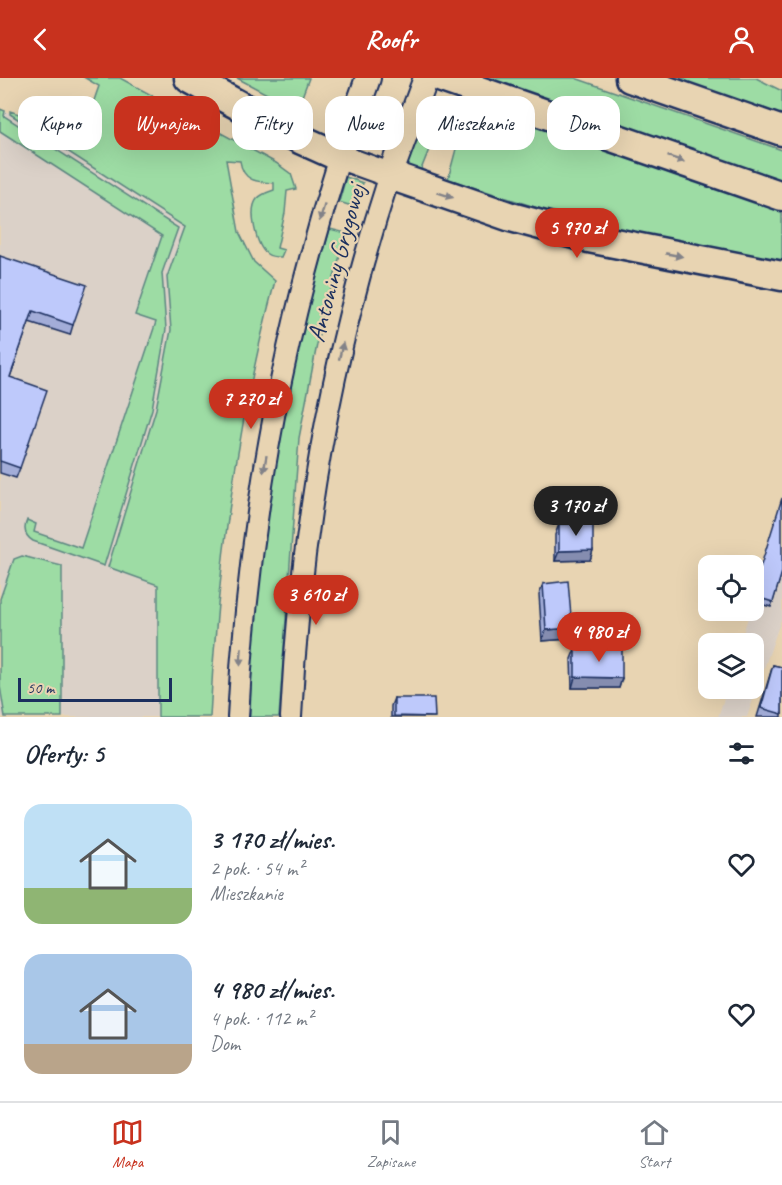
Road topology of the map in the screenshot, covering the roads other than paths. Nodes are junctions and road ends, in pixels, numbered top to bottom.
1 (189, 78) edge
2 (368, 78) edge
3 (426, 78) edge
4 (442, 78) edge
5 (630, 78) edge
6 (782, 131) edge
7 (340, 157) junction
8 (390, 176) junction
9 (782, 196) edge
10 (782, 276) edge
11 (238, 717) edge
12 (291, 717) edge

1 - 7 main road
2 - 7 street, Antoniny Grygowej
3 - 8 street, Antoniny Grygowej
4 -> 9 main road
5 - 6 main road
7 - 8 street
7 -> 11 street, Antoniny Grygowej
8 -> 10 main road
12 -> 8 street, Antoniny Grygowej

